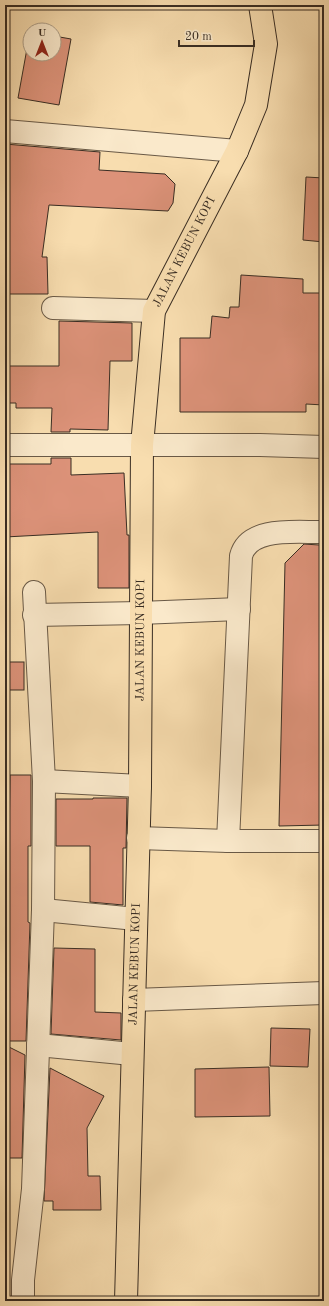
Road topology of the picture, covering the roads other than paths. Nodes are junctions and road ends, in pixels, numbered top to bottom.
1 (260, 5) edge
2 (5, 131) edge
3 (237, 151) junction
4 (53, 308) dead end
5 (154, 311) junction
6 (5, 445) edge
7 (142, 446) junction
8 (324, 447) edge
9 (324, 532) edge
10 (34, 592) dead end
11 (239, 609) junction
12 (140, 613) junction
13 (34, 615) junction
14 (44, 781) junction
15 (140, 786) junction
16 (138, 838) junction
17 (228, 841) junction
18 (324, 841) edge
19 (43, 910) junction
20 (136, 919) junction
21 (324, 994) edge
22 (134, 1000) junction
23 (38, 1045) junction
24 (132, 1054) junction
25 (22, 1301) edge
26 (126, 1301) edge

1 - 3 main road, JALAN KEBUN KOPI
2 - 3 street
3 - 5 main road, JALAN KEBUN KOPI
4 - 5 street
5 - 7 main road, JALAN KEBUN KOPI
6 - 7 street
7 - 8 street
7 - 12 main road, JALAN KEBUN KOPI
9 - 11 street
10 - 13 street
11 - 12 street
11 - 17 street
12 - 13 street
12 - 15 main road, JALAN KEBUN KOPI
13 - 14 street
14 - 15 street
14 - 19 street
15 - 16 main road, JALAN KEBUN KOPI
16 - 17 street
16 - 20 main road, JALAN KEBUN KOPI
17 - 18 street
19 - 20 street
19 - 23 street
20 - 22 main road, JALAN KEBUN KOPI
21 - 22 street
22 - 24 main road, JALAN KEBUN KOPI
23 - 24 street
23 - 25 street
24 - 26 main road, JALAN KEBUN KOPI

